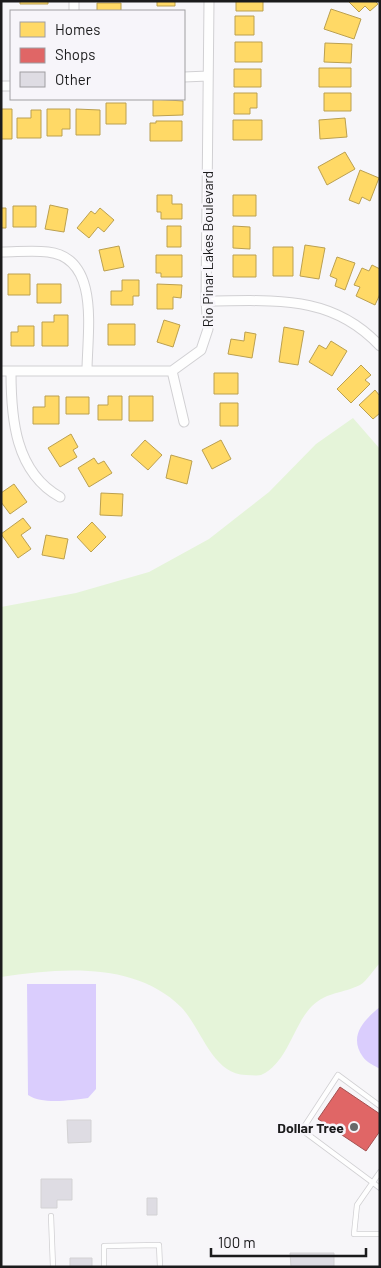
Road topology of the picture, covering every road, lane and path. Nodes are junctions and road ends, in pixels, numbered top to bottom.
1 (209, 1) edge
2 (208, 76) junction
3 (185, 77) edge
4 (1, 252) edge
5 (206, 301) junction
6 (380, 346) edge
7 (87, 371) junction
8 (172, 371) junction
9 (6, 372) edge
10 (184, 422) dead end
11 (60, 497) dead end
12 (380, 1106) edge
13 (380, 1172) edge
14 (372, 1184) junction
15 (380, 1188) edge
16 (50, 1216) dead end
17 (380, 1234) edge
18 (52, 1267) edge
19 (104, 1267) edge
20 (160, 1267) edge

1 - 2 street, Rio Pinar Lakes Boulevard
2 - 3 street
2 - 5 street, Rio Pinar Lakes Boulevard
4 - 7 street
5 - 6 street
5 - 8 street, Rio Pinar Lakes Boulevard
7 - 8 street
7 - 9 street
8 - 10 street
9 - 11 street
12 - 14 lane
13 - 14 lane
14 - 15 lane
14 - 17 lane
16 - 18 lane
19 - 20 lane

